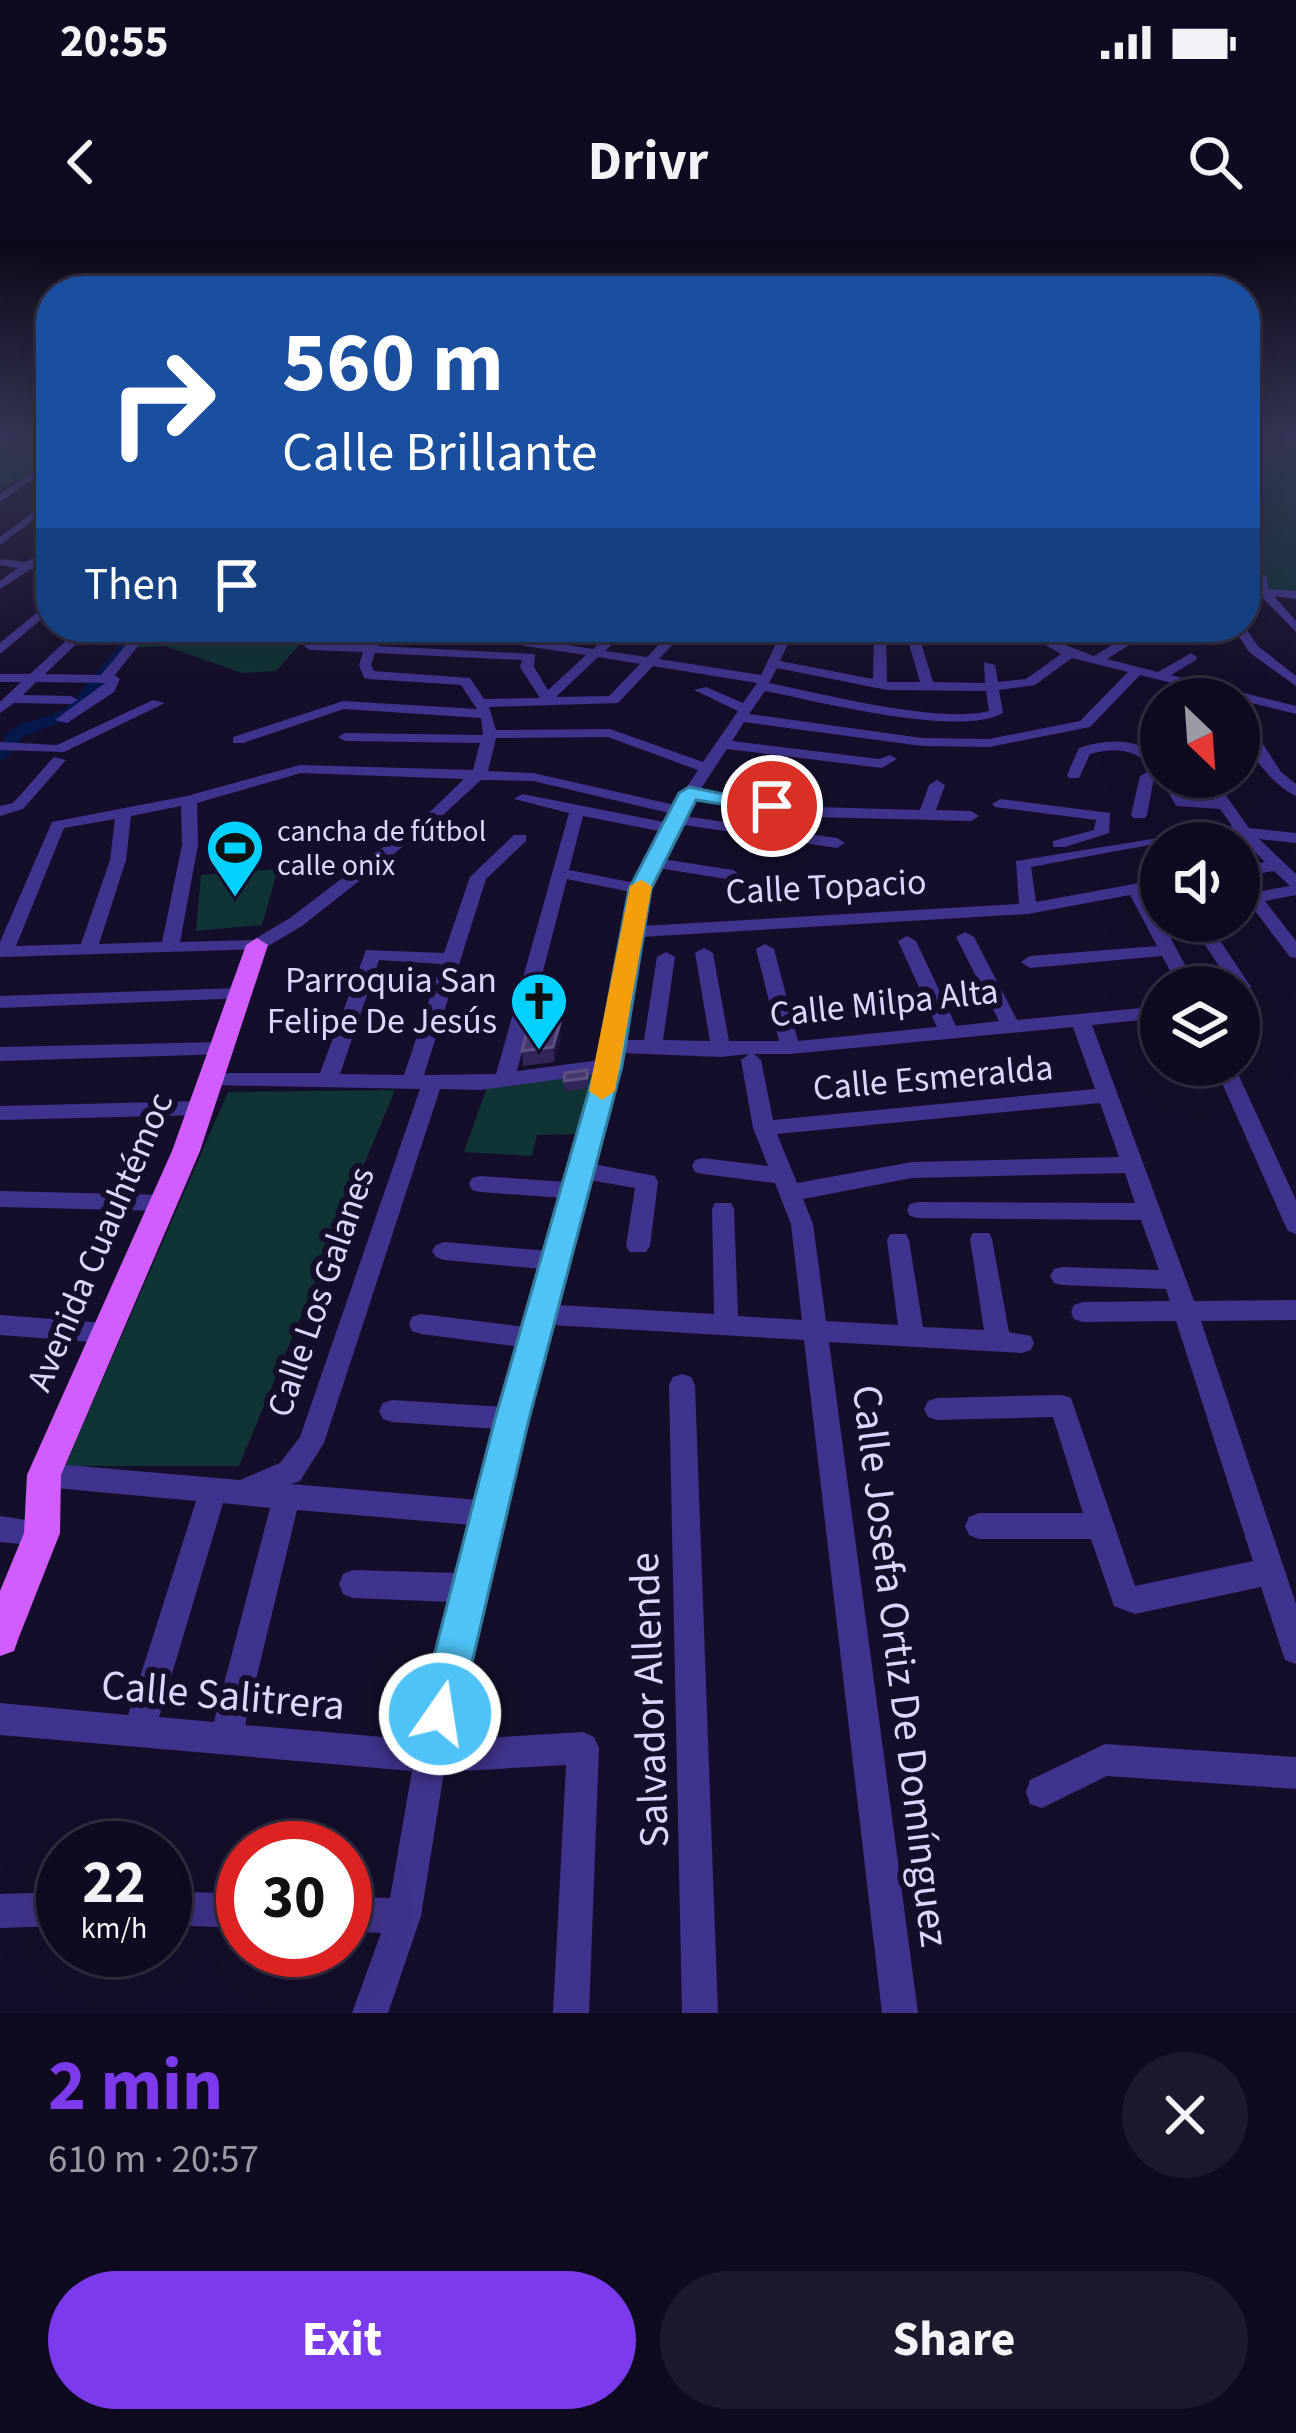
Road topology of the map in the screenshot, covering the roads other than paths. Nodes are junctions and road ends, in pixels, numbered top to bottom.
1 (32, 518) edge
2 (0, 520) edge
3 (28, 521) junction
4 (0, 542) edge
5 (36, 559) edge
6 (0, 562) edge
7 (27, 565) junction
8 (36, 566) edge
9 (0, 586) edge
10 (1296, 595) edge
11 (36, 618) edge
12 (1296, 628) edge
13 (73, 642) edge
14 (134, 642) edge
15 (372, 642) edge
16 (533, 642) edge
17 (547, 642) edge
18 (608, 642) edge
19 (669, 642) edge
20 (782, 642) edge
21 (880, 642) edge
22 (915, 642) edge
23 (1050, 642) edge
24 (1126, 642) edge
25 (1251, 642) edge
26 (545, 644) junction
27 (310, 646) dead end
28 (369, 648) junction
29 (0, 650) edge
30 (598, 652) junction
31 (1070, 654) junction
32 (530, 657) junction
33 (1191, 657) dead end
34 (652, 660) junction
35 (1097, 660) junction
36 (1296, 663) edge
37 (1272, 664) junction
38 (988, 665) dead end
39 (1138, 670) junction
40 (766, 676) junction
41 (1160, 676) junction
42 (0, 678) edge
43 (1167, 678) edge
44 (37, 679) junction
45 (102, 679) junction
46 (1296, 682) edge
47 (880, 685) junction
48 (928, 687) junction
49 (994, 687) junction
50 (701, 690) dead end
51 (70, 700) dead end
52 (547, 700) junction
53 (1260, 702) edge
54 (158, 703) dead end
55 (6, 704) edge
56 (484, 709) junction
57 (1296, 710) edge
58 (743, 713) junction
59 (62, 720) dead end
60 (489, 736) junction
61 (345, 737) dead end
62 (238, 740) dead end
63 (722, 744) junction
64 (0, 746) edge
65 (1140, 750) edge
66 (1260, 750) edge
67 (59, 760) dead end
68 (886, 762) dead end
69 (1296, 764) edge
70 (1271, 767) junction
71 (705, 768) junction
72 (479, 772) junction
73 (1073, 775) dead end
74 (937, 785) dead end
75 (1296, 791) edge
76 (689, 793) junction
77 (1143, 798) edge
78 (1178, 798) edge
79 (1220, 798) edge
80 (522, 799) dead end
81 (189, 800) junction
82 (1000, 804) dead end
83 (1224, 805) junction
84 (0, 811) edge
85 (124, 811) junction
86 (577, 812) junction
87 (1139, 815) dead end
88 (971, 816) dead end
89 (926, 817) junction
90 (673, 819) junction
91 (1236, 822) edge
92 (1260, 835) edge
93 (520, 838) dead end
94 (1296, 838) edge
95 (837, 843) dead end
96 (1140, 844) edge
97 (1260, 848) edge
98 (652, 862) junction
99 (1022, 864) junction
100 (1279, 866) junction
101 (1260, 869) edge
102 (561, 873) junction
103 (733, 875) dead end
104 (1296, 886) edge
105 (1140, 887) edge
106 (1135, 888) junction
107 (640, 889) junction
108 (1260, 895) edge
109 (1028, 909) junction
110 (1260, 914) edge
111 (628, 932) junction
112 (964, 937) dead end
113 (907, 941) dead end
114 (257, 945) junction
115 (170, 946) junction
116 (88, 949) junction
117 (765, 949) dead end
118 (1171, 950) junction
119 (2, 951) edge
120 (704, 953) dead end
121 (1296, 953) edge
122 (666, 957) dead end
123 (451, 958) junction
124 (1030, 962) dead end
125 (1178, 966) edge
126 (238, 994) junction
127 (0, 1003) edge
128 (1140, 1015) edge
129 (1009, 1023) junction
130 (1082, 1024) junction
131 (948, 1030) junction
132 (653, 1044) junction
133 (790, 1048) junction
134 (721, 1050) junction
135 (0, 1054) edge
136 (611, 1056) junction
137 (751, 1060) junction
138 (210, 1078) junction
139 (505, 1078) junction
140 (327, 1081) junction
141 (421, 1083) junction
142 (1233, 1086) edge
143 (1109, 1095) junction
144 (0, 1114) edge
145 (764, 1128) junction
146 (703, 1166) dead end
147 (1134, 1166) junction
148 (577, 1180) junction
149 (480, 1184) dead end
150 (787, 1185) junction
151 (0, 1199) edge
152 (165, 1203) junction
153 (722, 1209) dead end
154 (918, 1210) dead end
155 (1150, 1212) junction
156 (1296, 1225) edge
157 (981, 1239) dead end
158 (898, 1240) dead end
159 (638, 1246) dead end
160 (444, 1251) dead end
161 (555, 1261) junction
162 (1062, 1276) dead end
163 (1174, 1280) junction
164 (1296, 1310) edge
165 (1082, 1312) dead end
166 (1186, 1313) junction
167 (421, 1324) dead end
168 (726, 1324) junction
169 (0, 1325) edge
170 (537, 1326) junction
171 (816, 1329) junction
172 (105, 1333) junction
173 (913, 1336) junction
174 (682, 1385) dead end
175 (937, 1409) dead end
176 (392, 1411) dead end
177 (512, 1419) junction
178 (44, 1474) junction
179 (228, 1490) junction
180 (287, 1496) junction
181 (488, 1514) junction
182 (979, 1526) dead end
183 (1101, 1526) junction
184 (0, 1528) edge
185 (42, 1533) junction
186 (1268, 1572) junction
187 (353, 1584) dead end
188 (469, 1588) junction
189 (0, 1637) edge
190 (1296, 1649) edge
191 (0, 1719) edge
192 (140, 1731) junction
193 (226, 1738) junction
194 (430, 1756) junction
195 (1296, 1773) edge
196 (1042, 1792) dead end
197 (36, 1910) edge
198 (0, 1911) edge
199 (372, 1915) edge
200 (404, 1916) junction
201 (370, 2013) edge
202 (571, 2013) edge
203 (700, 2013) edge
204 (900, 2013) edge

1 - 3 street
2 - 3 street
3 - 4 street
5 - 7 street
6 - 7 street
7 - 8 street
7 - 9 street
10 - 12 street
11 - 29 street
13 - 44 street
14 - 45 street
15 - 28 street
16 - 26 street
17 - 26 street
18 - 30 street
19 - 34 street
20 - 40 street
21 - 47 street
22 - 48 street
23 - 31 street
24 - 35 street
25 - 37 street
26 - 30 street
26 - 32 street
27 - 28 street
28 - 32 street
28 - 56 street
30 - 34 street
30 - 52 street
31 - 35 street
31 - 49 street
32 - 52 street
33 - 41 street
34 - 40 street
34 - 52 street
35 - 39 street
36 - 37 street
37 - 46 street
38 - 49 street
39 - 41 street
39 - 58 street
40 - 47 street
40 - 49 street
40 - 58 street
41 - 43 street
42 - 44 street
44 - 45 street
44 - 55 street
45 - 59 street
47 - 48 street
48 - 49 street
50 - 58 street
51 - 55 street
52 - 56 street
53 - 57 street
54 - 64 street
56 - 60 street
56 - 62 street
58 - 63 street
60 - 61 street
60 - 71 street
60 - 72 street
63 - 68 street
63 - 71 street
65 - 73 street
66 - 70 street
67 - 84 street
69 - 70 street
70 - 75 street
71 - 76 street
72 - 81 street
72 - 90 street
72 - 114 street
74 - 89 street
76 - 89 street
76 - 90 street
77 - 87 street
78 - 83 street
79 - 83 street
80 - 86 street
81 - 85 street
81 - 115 street
82 - 99 street
83 - 91 street
85 - 116 street
85 - 119 street
86 - 90 street
86 - 102 street
88 - 89 street
90 - 95 street
90 - 98 street
92 - 94 street
93 - 123 street, Calle Los Galanes
96 - 99 street
97 - 100 street
98 - 103 street
98 - 107 street
99 - 109 street
100 - 101 street
100 - 104 street
102 - 107 street
102 - 139 street
104 - 108 street
105 - 106 street, Calle Topacio
106 - 109 street, Calle Topacio
106 - 118 street
107 - 111 street
109 - 111 street, Calle Topacio
110 - 121 street
111 - 136 street
112 - 129 street
113 - 131 street
114 - 115 street
114 - 126 main road, Avenida Cuauhtémoc
115 - 116 street
116 - 119 street
117 - 133 street
118 - 124 street
118 - 125 street
120 - 134 street
122 - 132 street
123 - 140 street
123 - 141 street, Calle Los Galanes
126 - 127 street
126 - 138 main road, Avenida Cuauhtémoc
128 - 130 street, Calle Milpa Alta
129 - 130 street, Calle Milpa Alta
129 - 131 street, Calle Milpa Alta
130 - 137 street, Calle Milpa Alta
130 - 143 street
131 - 133 street, Calle Milpa Alta
132 - 134 street, Calle Milpa Alta
132 - 136 street, Calle Milpa Alta
133 - 134 street, Calle Milpa Alta
135 - 138 street
136 - 137 street, Calle Milpa Alta
136 - 139 street, Calle Milpa Alta
136 - 148 street
137 - 145 street, Calle Josefa Ortiz De Domínguez
138 - 140 street, Calle Milpa Alta
138 - 144 street
138 - 152 main road, Avenida Cuauhtémoc
139 - 141 street, Calle Milpa Alta
140 - 141 street, Calle Milpa Alta
141 - 179 street, Calle Los Galanes
142 - 156 street
143 - 145 street, Calle Esmeralda
143 - 147 street
145 - 150 street, Calle Josefa Ortiz De Domínguez
146 - 150 street
147 - 150 street
147 - 155 street
148 - 149 street
148 - 159 street
148 - 161 street
150 - 171 street, Calle Josefa Ortiz De Domínguez
151 - 152 street
152 - 172 main road, Avenida Cuauhtémoc
153 - 168 street
154 - 155 street
155 - 163 street
157 - 173 street
158 - 173 street
160 - 161 street
161 - 170 street
162 - 163 street
163 - 166 street
164 - 166 street
165 - 166 street
166 - 186 street
167 - 170 street
168 - 170 street
168 - 171 street
169 - 172 street
170 - 177 street
171 - 173 street
171 - 204 street, Calle Josefa Ortiz De Domínguez
172 - 178 main road, Avenida Cuauhtémoc
174 - 203 street, Salvador Allende
175 - 183 street
176 - 177 street
177 - 181 street
178 - 179 street
178 - 185 main road, Avenida Cuauhtémoc
179 - 180 street
179 - 192 street
180 - 181 street
180 - 193 street
181 - 188 street
182 - 183 street
183 - 186 street
184 - 185 street
185 - 189 main road, Avenida Cuauhtémoc
186 - 190 street
187 - 188 street
188 - 194 street
191 - 192 street, Calle Salitrera
192 - 193 street, Calle Salitrera
193 - 194 street, Calle Salitrera
194 - 200 street
194 - 202 street, Calle Salitrera
195 - 196 street
197 - 198 street
199 - 200 street
200 - 201 street

